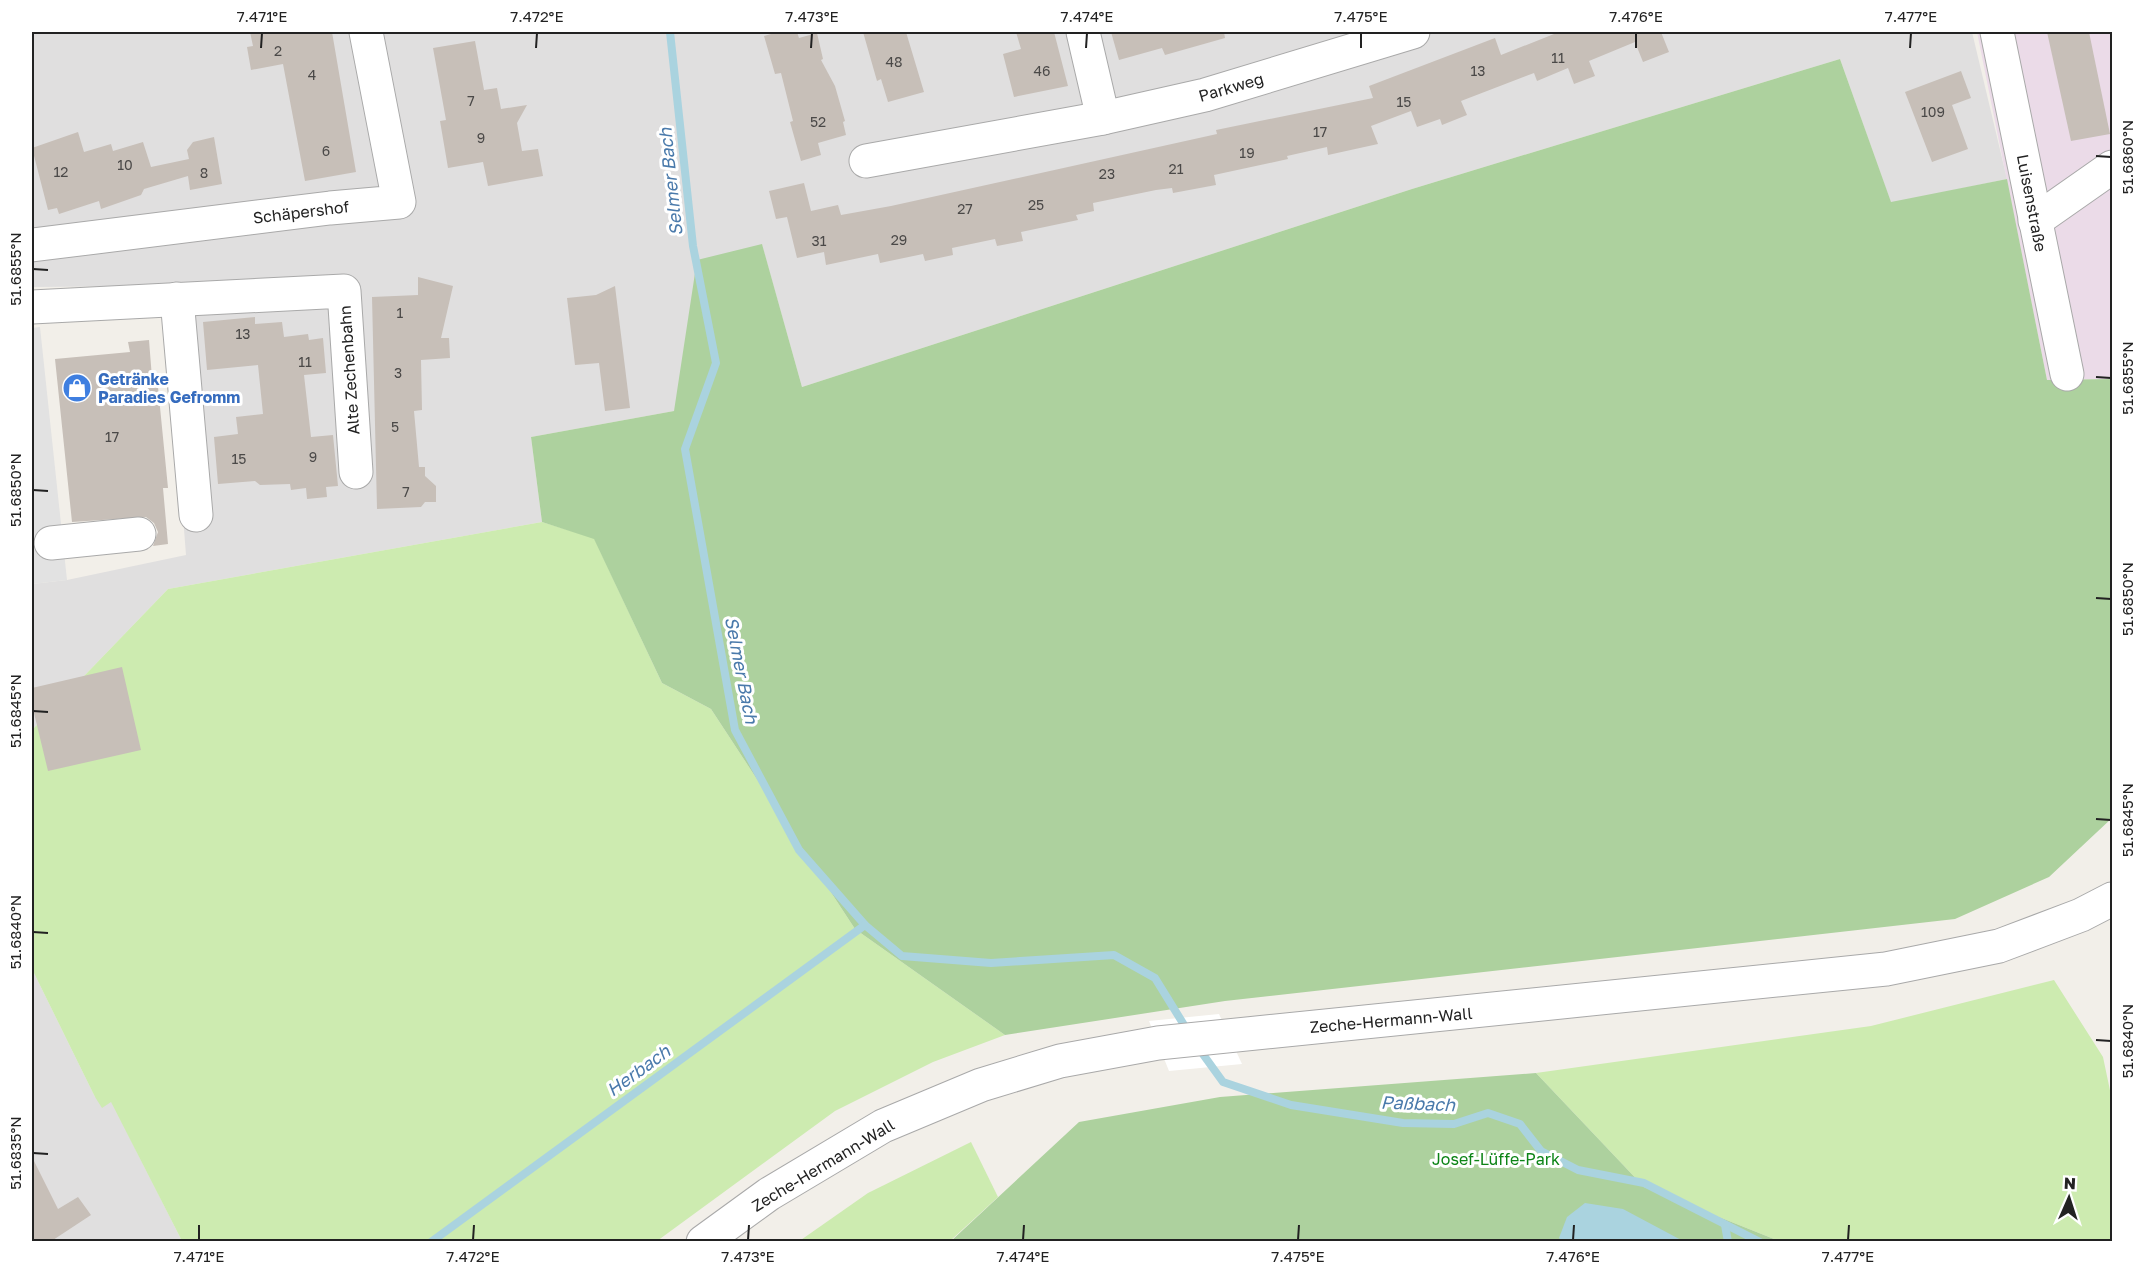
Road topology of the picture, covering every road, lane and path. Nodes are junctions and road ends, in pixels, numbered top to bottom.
1 (366, 32) edge
2 (1083, 32) edge
3 (1413, 32) edge
4 (1997, 32) edge
5 (1354, 41) edge
6 (1103, 118) junction
7 (867, 161) dead end
8 (2112, 166) edge
9 (2035, 221) junction
10 (32, 245) edge
11 (177, 298) junction
12 (32, 307) edge
13 (2067, 374) dead end
14 (356, 472) dead end
15 (196, 514) dead end
16 (139, 534) dead end
17 (51, 543) dead end
18 (2112, 899) edge
19 (703, 1242) edge

1 - 10 street, Schäpershof
2 - 6 street
3 - 5 street, Parkweg
4 - 9 street, Luisenstraße
5 - 6 street, Parkweg
6 - 7 street, Parkweg
8 - 9 street
9 - 13 street, Luisenstraße
11 - 12 street, Alte Zechenbahn
11 - 14 street, Alte Zechenbahn
11 - 15 street
16 - 17 street
18 - 19 street, Zeche-Hermann-Wall

